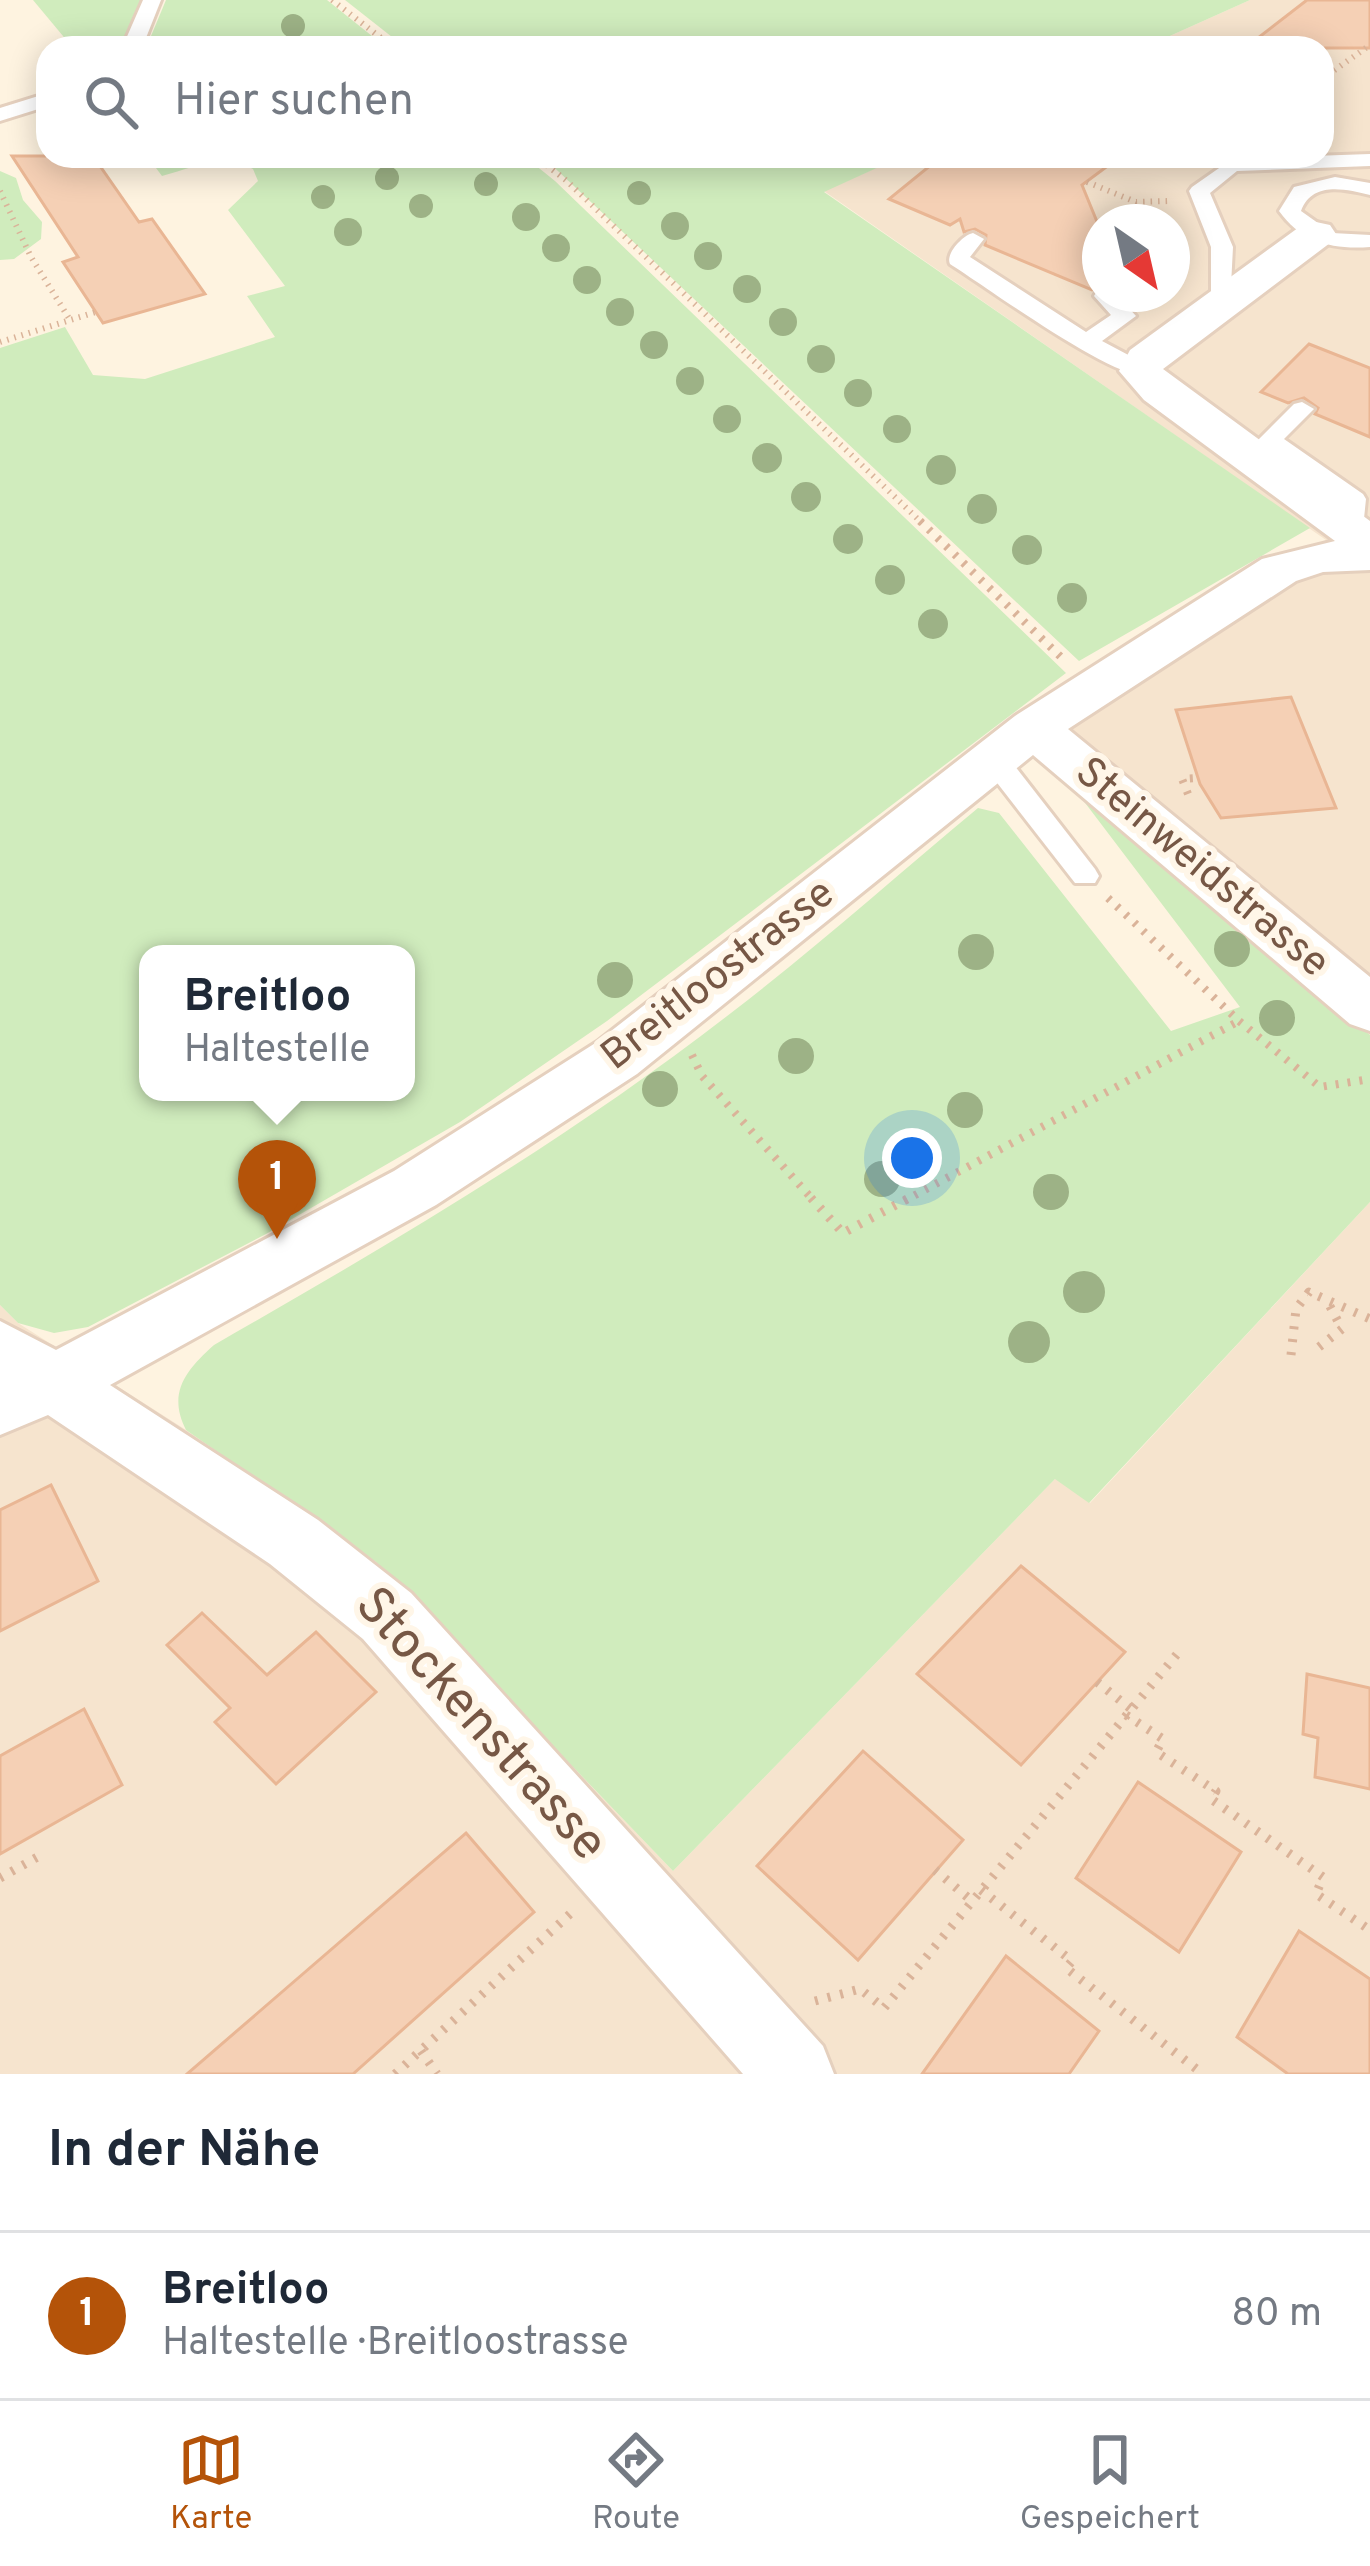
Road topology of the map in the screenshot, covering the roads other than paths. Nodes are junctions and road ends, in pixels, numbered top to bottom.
1 (152, 0) edge
2 (137, 36) edge
3 (36, 103) edge
4 (0, 115) edge
5 (1370, 160) edge
6 (1334, 161) edge
7 (1228, 168) edge
8 (1370, 189) edge
9 (1316, 234) junction
10 (973, 239) dead end
11 (1370, 241) edge
12 (1219, 305) junction
13 (1121, 312) edge
14 (1086, 342) junction
15 (1142, 371) junction
16 (1301, 409) dead end
17 (1364, 547) edge
18 (1013, 744) junction
19 (1085, 876) road end
20 (1370, 1009) edge
21 (16, 1379) edge
22 (794, 2074) edge

1 - 2 lane
3 - 4 lane
5 - 6 lane
7 - 12 lane
8 - 9 lane
9 - 11 lane
9 - 12 street
10 - 14 lane
12 - 15 street
13 - 14 lane
14 - 15 lane
15 - 17 street
16 - 17 lane
17 - 18 street, Breitloostrasse
18 - 19 lane
18 - 20 street, Steinweidstrasse
18 - 21 street, Breitloostrasse
21 - 22 street, Stockenstrasse

